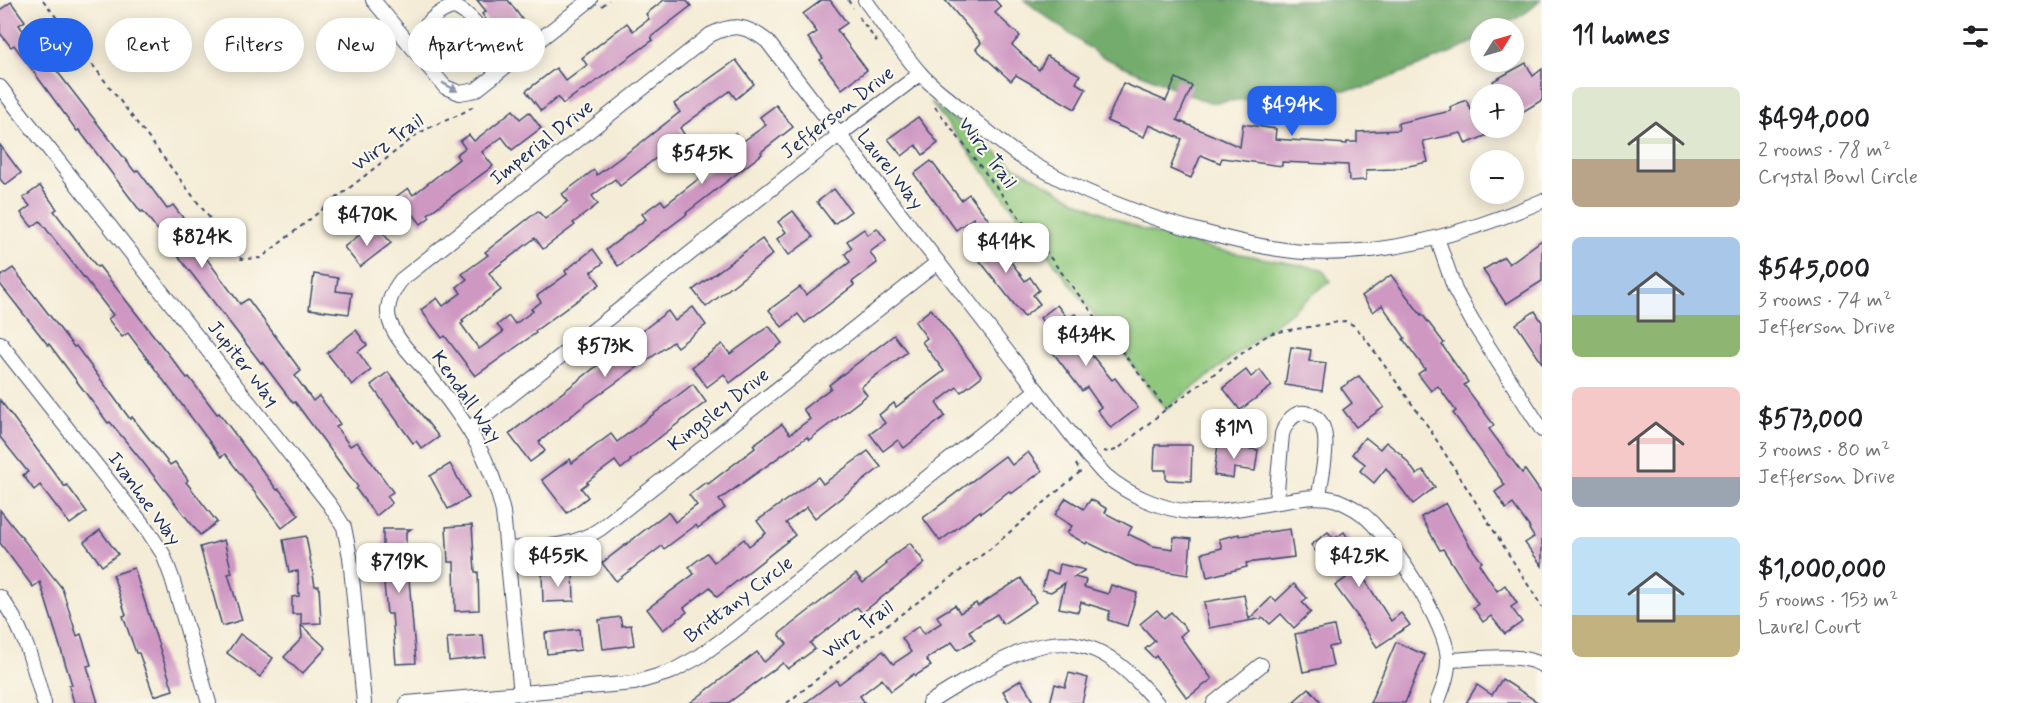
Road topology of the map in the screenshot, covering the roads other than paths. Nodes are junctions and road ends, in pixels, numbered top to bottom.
1 (374, 0) edge
2 (865, 0) edge
3 (595, 4) edge
4 (433, 18) edge
5 (470, 18) edge
6 (736, 27) joint
7 (545, 39) edge
8 (408, 41) edge
9 (433, 72) edge
10 (500, 72) edge
11 (920, 74) junction
12 (0, 87) edge
13 (839, 135) junction
14 (1542, 201) edge
15 (1437, 238) junction
16 (938, 262) junction
17 (388, 307) joint
18 (0, 343) edge
19 (1037, 390) junction
20 (469, 429) junction
21 (1542, 430) edge
22 (1319, 496) junction
23 (1276, 502) junction
24 (507, 549) junction
25 (0, 597) edge
26 (1448, 660) junction
27 (1261, 665) dead end
28 (1542, 665) edge
29 (521, 694) junction
30 (44, 703) edge
31 (209, 703) edge
32 (364, 703) edge
33 (407, 703) edge
34 (929, 703) edge
35 (1157, 703) edge
36 (1214, 703) edge
37 (1437, 703) edge

1 - 8 street
2 - 11 street
3 - 7 street
4 - 5 street
6 - 13 street, Laurel Way
6 - 17 street, Imperial Drive
9 -> 10 street
11 - 13 street, Jefferson Drive
11 - 15 street
12 - 32 street, Jupiter Way
13 - 16 street, Laurel Way
13 - 20 street, Jefferson Drive
14 - 15 street
15 - 21 street
16 - 19 street, Laurel Way
16 - 24 street, Kingsley Drive
17 - 20 street, Kendall Way
18 - 31 street, Ivanhoe Way
19 - 23 street, Laurel Way
19 - 29 street, Brittany Circle
20 - 24 street, Kendall Way
22 - 23 street, Laurel Way
22 - 23 street
22 - 26 street, Laurel Way
24 - 29 street, Kendall Way
25 - 30 street
26 - 28 street
26 - 37 street, Laurel Way
27 - 36 street
29 - 33 street, Brittany Circle
34 - 35 street

